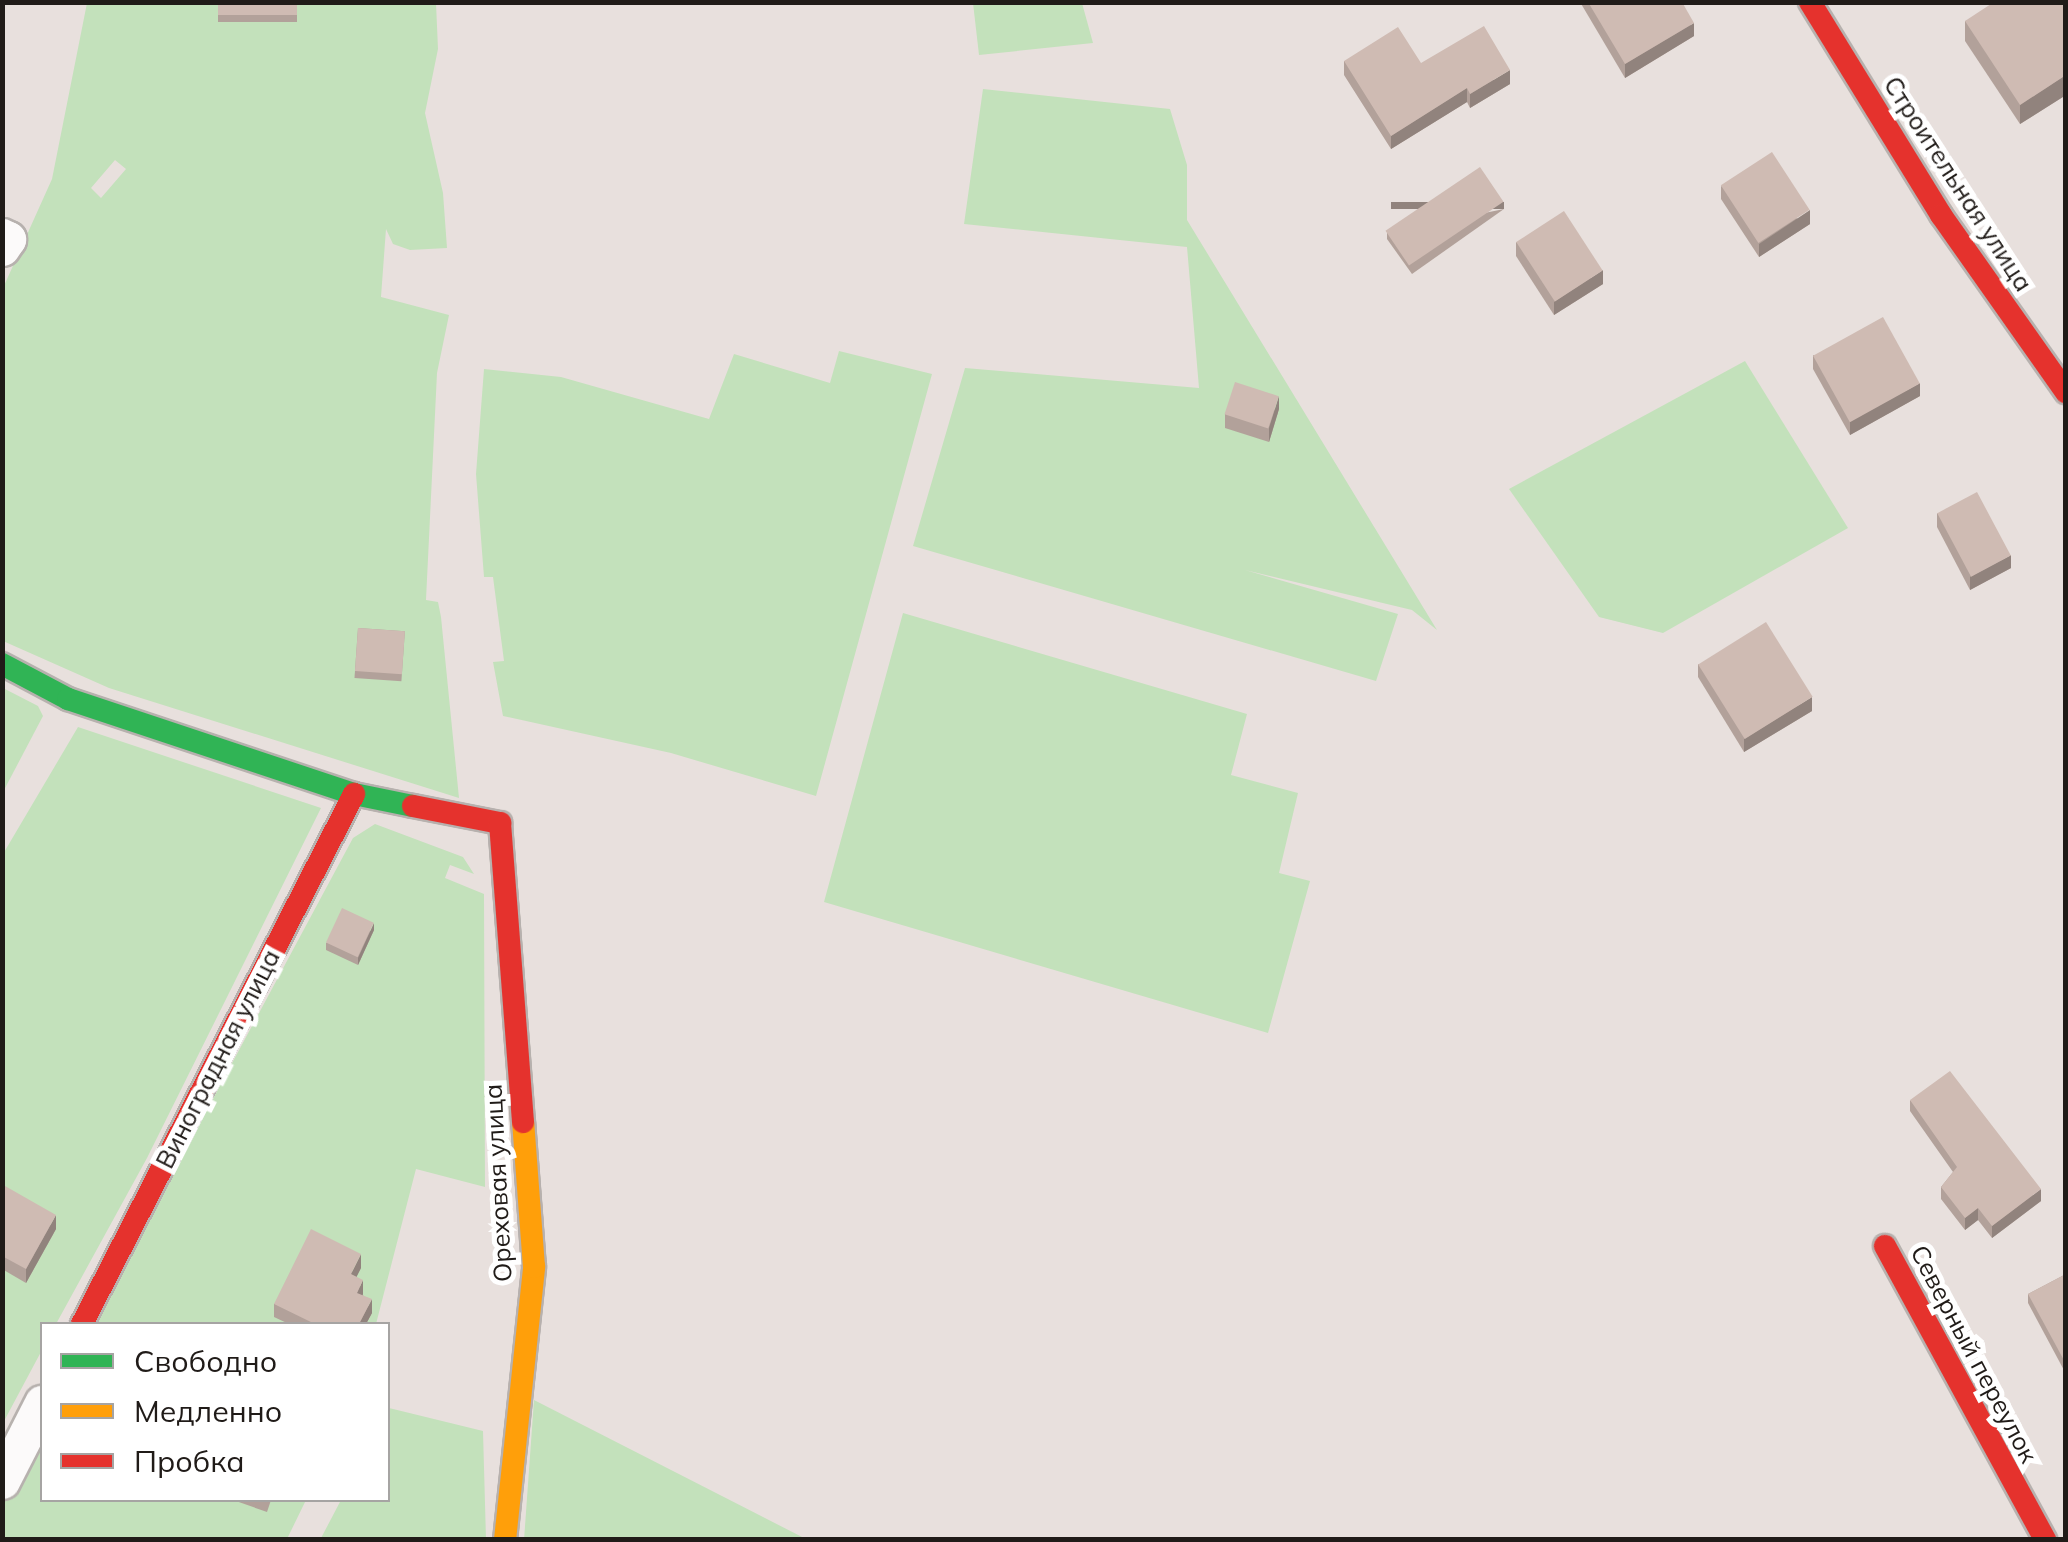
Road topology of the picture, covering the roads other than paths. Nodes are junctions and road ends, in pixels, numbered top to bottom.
1 (1810, 2) edge
2 (2066, 392) edge
3 (2, 664) edge
4 (354, 794) junction
5 (1885, 1246) dead end
6 (83, 1322) edge
7 (40, 1407) edge
8 (2, 1481) edge
9 (506, 1540) edge
10 (2044, 1540) edge

1 - 2 street, Строительная улица
3 - 4 street
4 - 6 street, Виноградная улица
4 - 9 street, Ореховая улица
5 - 10 street, Северный переулок
7 - 8 street

